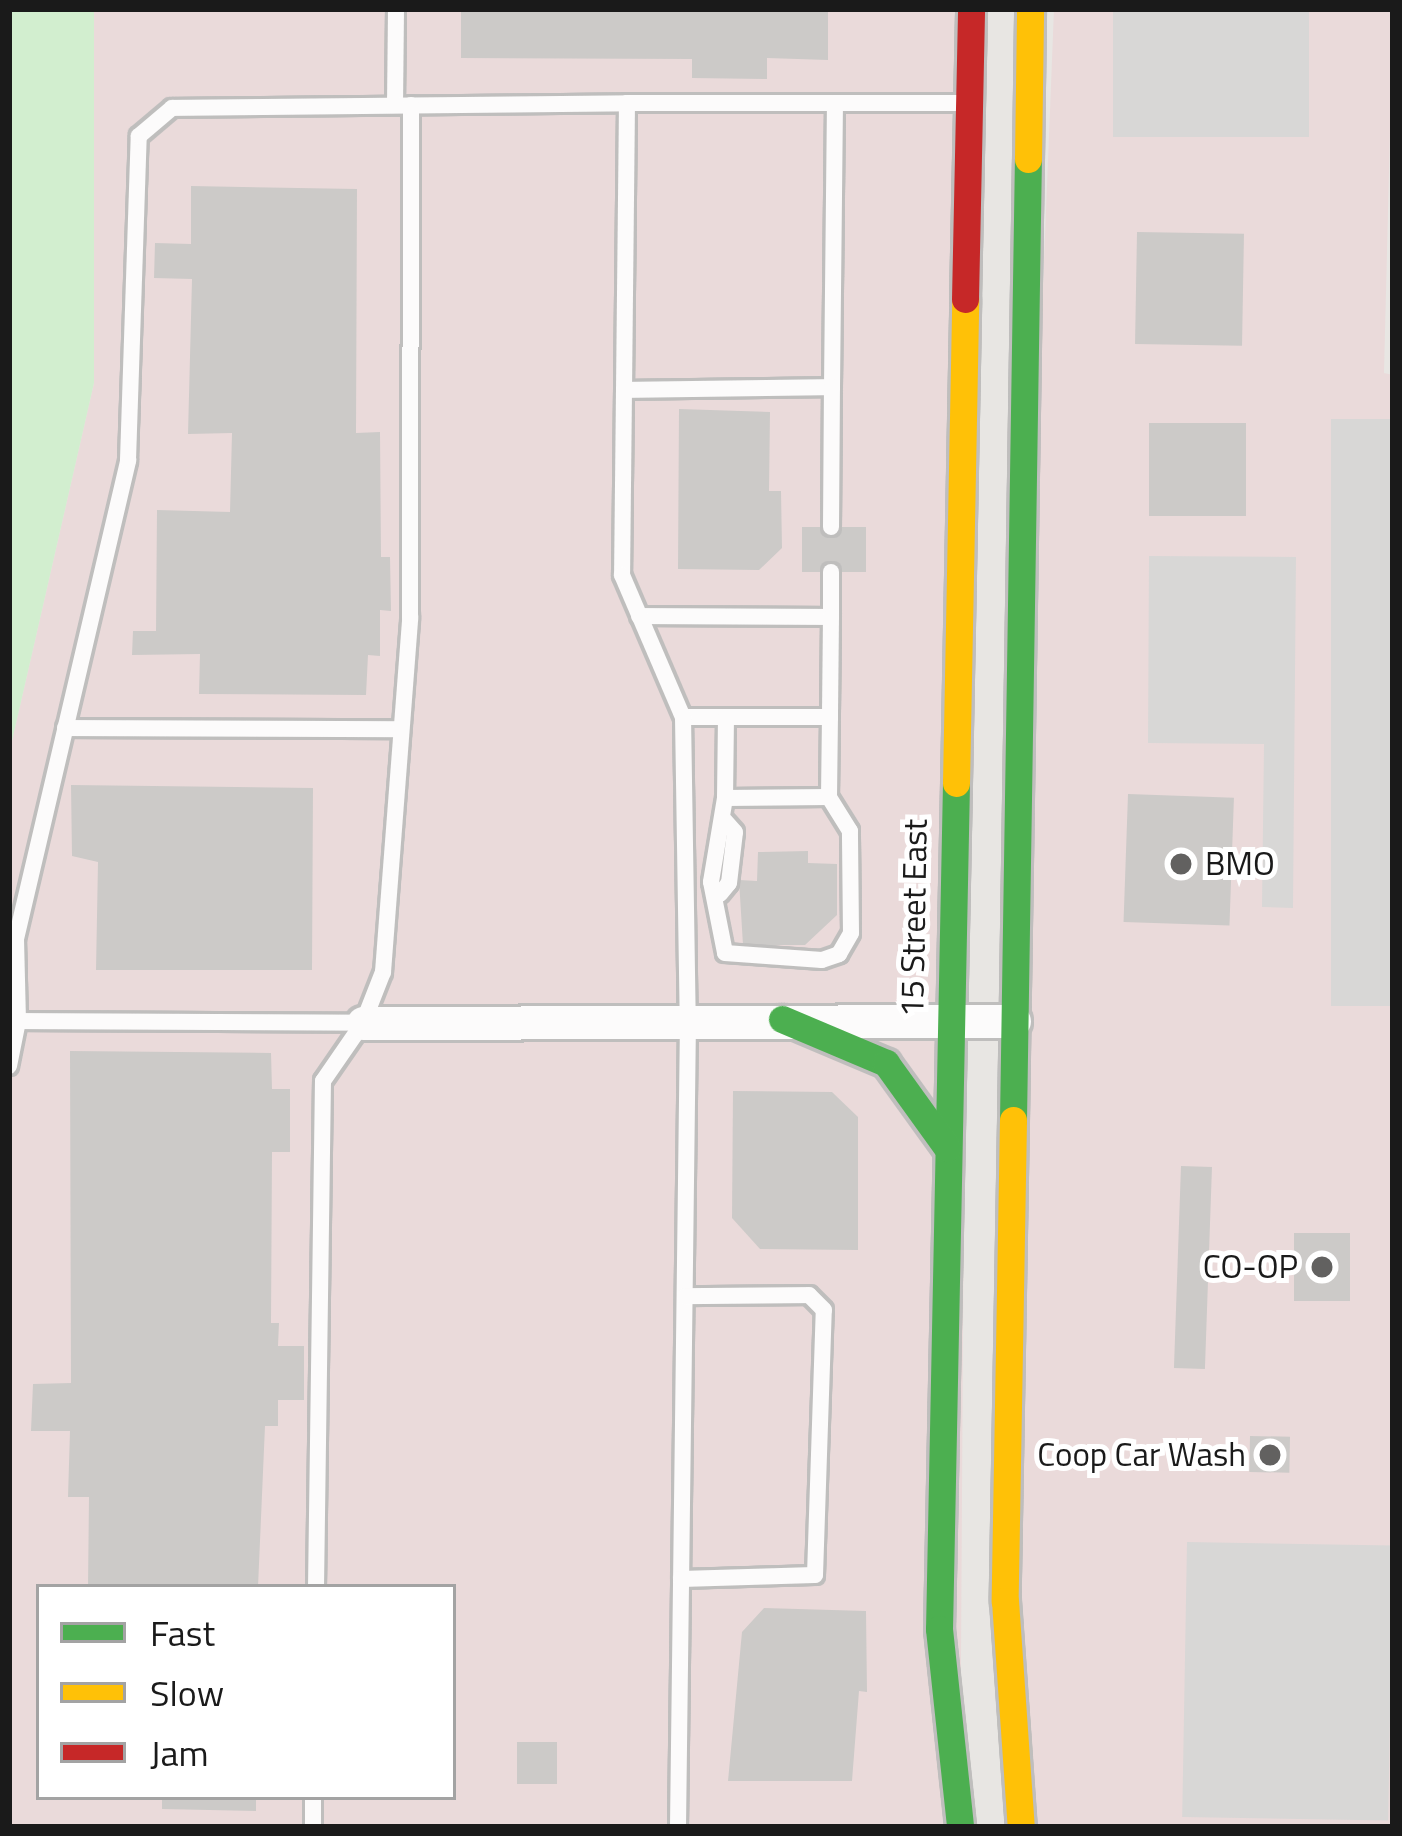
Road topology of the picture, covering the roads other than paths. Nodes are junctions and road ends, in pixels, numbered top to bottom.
1 (396, 9) edge
2 (971, 9) edge
3 (1030, 9) edge
4 (627, 103) junction
5 (835, 103) junction
6 (969, 104) junction
7 (403, 105) junction
8 (832, 387) junction
9 (627, 389) junction
10 (831, 527) dead end
11 (831, 572) dead end
12 (639, 616) junction
13 (831, 617) junction
14 (683, 717) junction
15 (726, 717) junction
16 (830, 717) junction
17 (65, 728) junction
18 (401, 729) junction
19 (829, 797) junction
20 (725, 798) junction
21 (782, 1019) junction
22 (688, 1020) junction
23 (18, 1021) junction
24 (948, 1021) junction
25 (1014, 1021) junction
26 (363, 1023) junction
27 (9, 1066) edge
28 (946, 1148) junction
29 (685, 1295) junction
30 (681, 1579) junction
31 (316, 1584) edge
32 (678, 1827) edge
33 (960, 1827) edge
34 (1022, 1827) edge

1 - 7 lane
2 - 6 main road, 15 Street East
3 - 25 main road
4 - 5 lane
4 - 7 lane
4 - 9 lane
5 - 6 lane
5 - 8 lane
6 - 24 main road, 15 Street East
7 - 17 lane
7 - 18 lane
8 - 9 lane
8 - 10 lane
9 - 12 lane
11 - 13 lane
12 - 13 lane
12 - 14 lane
13 - 16 lane
14 - 15 lane
14 - 22 lane
15 - 16 lane
15 - 20 lane
16 - 19 lane
17 - 18 lane
17 - 23 lane
18 - 26 lane
19 - 20 lane
19 - 20 lane
21 - 22 street
21 - 24 street
21 - 28 main road
22 - 26 street
22 - 29 lane
23 - 26 lane
23 - 27 lane
24 - 25 street
24 - 28 main road, 15 Street East
25 - 34 main road
26 - 31 lane
28 - 33 main road, 15 Street East
29 - 30 lane
29 - 30 lane
30 - 32 lane

